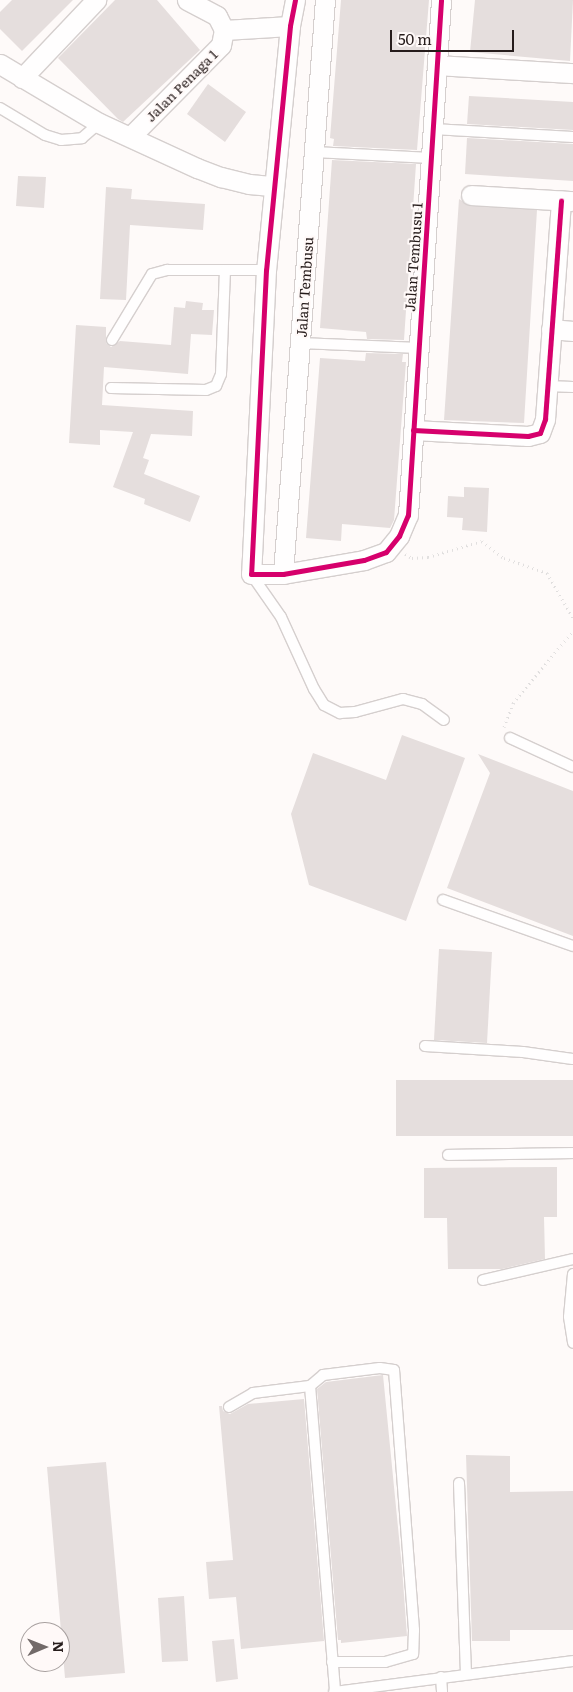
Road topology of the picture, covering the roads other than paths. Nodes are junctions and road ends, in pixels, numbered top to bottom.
1 (96, 0) edge
2 (187, 0) edge
3 (295, 0) edge
4 (325, 0) edge
5 (441, 0) edge
6 (290, 26) junction
7 (224, 30) junction
8 (0, 64) edge
9 (437, 65) junction
10 (573, 73) edge
11 (22, 78) junction
12 (0, 108) edge
13 (99, 122) junction
14 (433, 128) junction
15 (131, 136) junction
16 (573, 137) edge
17 (314, 152) junction
18 (431, 158) junction
19 (274, 186) junction
20 (471, 195) dead end
21 (567, 201) edge
22 (225, 270) junction
23 (266, 270) junction
24 (551, 329) junction
25 (573, 330) edge
26 (112, 340) dead end
27 (300, 343) junction
28 (419, 348) junction
29 (547, 386) junction
30 (573, 387) edge
31 (112, 388) dead end
32 (413, 430) junction
33 (251, 574) junction
34 (282, 574) junction
35 (444, 720) dead end
36 (510, 738) road end
37 (573, 767) edge
38 (443, 900) dead end
39 (573, 946) edge
40 (425, 1046) dead end
41 (573, 1060) edge
42 (573, 1153) edge
43 (448, 1155) dead end
44 (573, 1259) edge
45 (573, 1274) edge
46 (483, 1280) dead end
47 (573, 1343) edge
48 (310, 1386) junction
49 (229, 1407) dead end
50 (459, 1483) dead end
51 (573, 1661) edge
52 (332, 1662) junction
53 (466, 1674) junction
54 (442, 1677) junction
55 (371, 1689) edge
56 (334, 1692) edge
57 (442, 1692) edge

1 - 11 street
2 - 7 street
3 - 6 street
4 - 17 street, Jalan Tembusu
5 - 9 street, Jalan Tembusu 1
6 - 7 street
6 - 19 street
7 - 15 street, Jalan Penaga 1
8 - 11 street
9 - 10 street
9 - 14 street, Jalan Tembusu 1
11 - 13 street
12 - 13 lane
13 - 15 street
14 - 16 lane
14 - 18 street, Jalan Tembusu 1
15 - 19 street
17 - 18 lane
17 - 27 street, Jalan Tembusu
18 - 28 street, Jalan Tembusu 1
19 - 23 street
20 - 21 street
21 - 24 street
22 - 23 lane
22 - 26 lane
22 - 31 lane
23 - 33 street
24 - 25 street
24 - 29 street
27 - 28 lane
27 - 34 street, Jalan Tembusu
28 - 32 street, Jalan Tembusu 1
29 - 30 lane
29 - 32 street
32 - 34 street, Jalan Tembusu 1
33 - 34 street
33 - 35 lane
36 - 37 lane
38 - 39 lane
40 - 41 lane
42 - 43 lane
44 - 46 lane
45 - 47 lane
48 - 49 lane
48 - 52 lane
48 - 52 lane
50 - 53 lane
51 - 53 lane
52 - 56 lane
53 - 54 lane
54 - 55 lane
54 - 57 lane
55 - 56 lane

